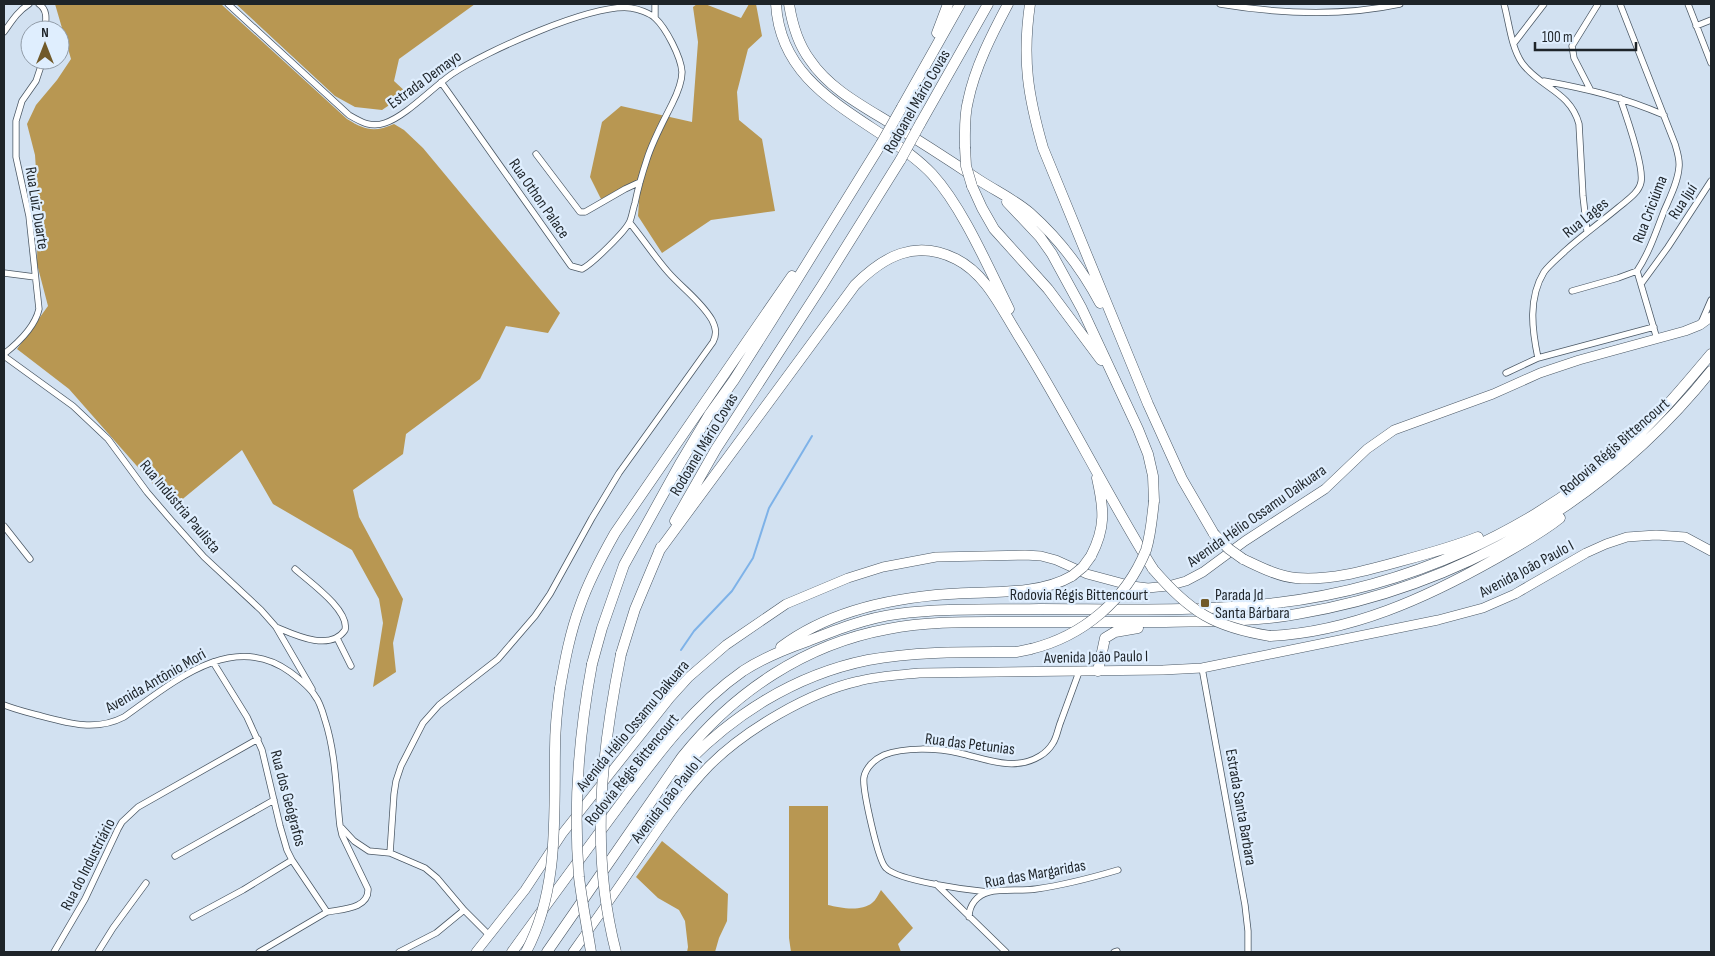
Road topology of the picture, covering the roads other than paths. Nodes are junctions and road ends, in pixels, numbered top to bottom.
1 (29, 4) edge
2 (39, 4) edge
3 (228, 4) edge
4 (655, 4) edge
5 (776, 4) edge
6 (789, 4) edge
7 (948, 4) edge
8 (960, 4) edge
9 (988, 4) edge
10 (1008, 4) edge
11 (1030, 4) edge
12 (1222, 4) edge
13 (1400, 4) edge
14 (1504, 4) edge
15 (1544, 4) edge
16 (1598, 4) edge
17 (1620, 4) edge
18 (1688, 4) edge
19 (655, 17) junction
20 (46, 20) edge
21 (1711, 20) edge
22 (1696, 26) junction
23 (4, 32) edge
24 (1514, 43) junction
25 (1711, 64) edge
26 (40, 70) edge
27 (918, 79) junction
28 (1542, 81) junction
29 (441, 82) junction
30 (1590, 89) junction
31 (1620, 98) junction
32 (1664, 114) junction
33 (536, 154) dead end
34 (1711, 181) edge
35 (640, 182) junction
36 (976, 184) junction
37 (630, 223) junction
38 (829, 227) junction
39 (1588, 231) junction
40 (1637, 271) junction
41 (4, 273) edge
42 (34, 277) junction
43 (1641, 284) junction
44 (1572, 291) dead end
45 (1711, 300) edge
46 (1711, 317) edge
47 (1700, 324) junction
48 (1654, 327) junction
49 (1657, 339) junction
50 (1575, 348) junction
51 (1711, 354) edge
52 (4, 355) edge
53 (1538, 358) junction
54 (1579, 360) junction
55 (1130, 361) junction
56 (1037, 364) junction
57 (1711, 371) edge
58 (1506, 373) dead end
59 (1117, 383) junction
60 (1093, 465) junction
61 (1597, 484) junction
62 (1545, 508) junction
63 (4, 526) edge
64 (659, 551) junction
65 (1711, 551) edge
66 (30, 559) dead end
67 (295, 569) dead end
68 (1204, 622) junction
69 (276, 627) junction
70 (337, 638) junction
71 (768, 657) junction
72 (213, 662) junction
73 (351, 666) dead end
74 (1202, 668) junction
75 (1079, 672) junction
76 (1098, 672) junction
77 (315, 695) junction
78 (4, 704) edge
79 (258, 739) junction
80 (654, 798) junction
81 (274, 800) junction
82 (340, 826) junction
83 (390, 853) junction
84 (175, 856) dead end
85 (292, 860) junction
86 (1118, 870) dead end
87 (146, 883) dead end
88 (936, 884) junction
89 (988, 892) junction
90 (464, 910) junction
91 (328, 912) junction
92 (193, 917) dead end
93 (969, 917) junction
94 (489, 934) junction
95 (54, 952) edge
96 (98, 952) edge
97 (259, 952) edge
98 (399, 952) edge
99 (476, 952) edge
100 (512, 952) edge
101 (526, 952) edge
102 (547, 952) edge
103 (573, 952) edge
104 (591, 952) edge
105 (616, 952) edge
106 (1006, 952) edge
107 (1248, 952) edge

1 - 23 street
2 - 20 street
3 - 29 street, Estrada Demayo
4 - 19 street
5 - 56 highway
6 - 36 highway
7 - 27 highway
8 - 27 highway, Rodoanel Mário Covas
9 - 64 highway, Rodoanel Mário Covas, bridge
10 - 36 highway, bridge
11 - 55 highway
12 - 13 street
14 - 24 street
15 - 24 street
16 - 30 street
17 - 32 street, Rua Criciúma
18 - 22 street
19 - 29 street, Estrada Demayo
19 - 35 street
21 - 22 street
22 - 25 street
24 - 28 street
26 - 42 street, Rua Luiz Duarte
27 - 38 highway, Rodoanel Mário Covas, bridge
28 - 30 street
28 - 39 street
29 - 37 street, Rua Othon Palace
30 - 31 street
31 - 32 street
31 - 39 street, Rua Lages
32 - 40 street, Rua Criciúma
33 - 35 street
34 - 43 street, Rua Ijuí
35 - 37 street
36 - 55 highway
36 - 59 highway
36 - 59 highway
37 - 83 street
38 - 101 highway, bridge
38 - 104 highway, Rodoanel Mário Covas, bridge
39 - 53 street, Rua Lages
40 - 43 street
40 - 44 street
41 - 42 street
42 - 52 street, Rua Luiz Duarte
43 - 48 street
45 - 47 street
46 - 47 main road, Avenida Hélio Ossamu Daikuara
47 - 49 main road, Avenida Hélio Ossamu Daikuara
48 - 49 street
48 - 50 street
49 - 54 main road, Avenida Hélio Ossamu Daikuara
50 - 53 street
50 - 54 street
51 - 62 highway, Rodovia Régis Bittencourt
52 - 69 street, Rua Indústria Paulista
53 - 58 street
54 - 94 main road, Avenida Hélio Ossamu Daikuara
55 - 62 highway, bridge
56 - 60 highway
56 - 64 highway
57 - 61 highway, Rodovia Régis Bittencourt
59 - 80 highway, bridge
60 - 61 highway, bridge
60 - 71 highway, bridge
61 - 68 highway, Rodovia Régis Bittencourt
62 - 71 highway, Rodovia Régis Bittencourt
63 - 66 street
64 - 105 highway, Rodoanel Mário Covas, bridge
65 - 74 main road, Avenida João Paulo I
67 - 70 street
68 - 76 highway
68 - 80 highway, Rodovia Régis Bittencourt
69 - 70 street
69 - 77 street, Rua Indústria Paulista
70 - 73 street
71 - 100 highway, Rodovia Régis Bittencourt
72 - 77 street, Avenida Antônio Mori
72 - 78 street, Avenida Antônio Mori
72 - 79 street, Rua dos Geógrafos
74 - 76 main road, Avenida João Paulo I
74 - 107 street, Estrada Santa Barbara
75 - 76 main road, Avenida João Paulo I
75 - 88 street, Rua das Petunias
75 - 103 main road, Avenida João Paulo I
77 - 82 street, Avenida Antônio Mori
79 - 81 street, Rua dos Geógrafos
79 - 95 street, Rua do Industriário
80 - 102 highway, Rodovia Régis Bittencourt
81 - 84 street
81 - 85 street, Rua dos Geógrafos
82 - 83 street
82 - 91 street
83 - 90 street
85 - 91 street, Rua dos Geógrafos
85 - 92 street
86 - 89 street, Rua das Margaridas
87 - 96 street
88 - 89 street, Rua das Petunias
88 - 93 street
89 - 93 street, Rua das Margaridas
90 - 94 street
90 - 98 street
91 - 97 street
93 - 106 street
94 - 99 main road, Avenida Hélio Ossamu Daikuara

